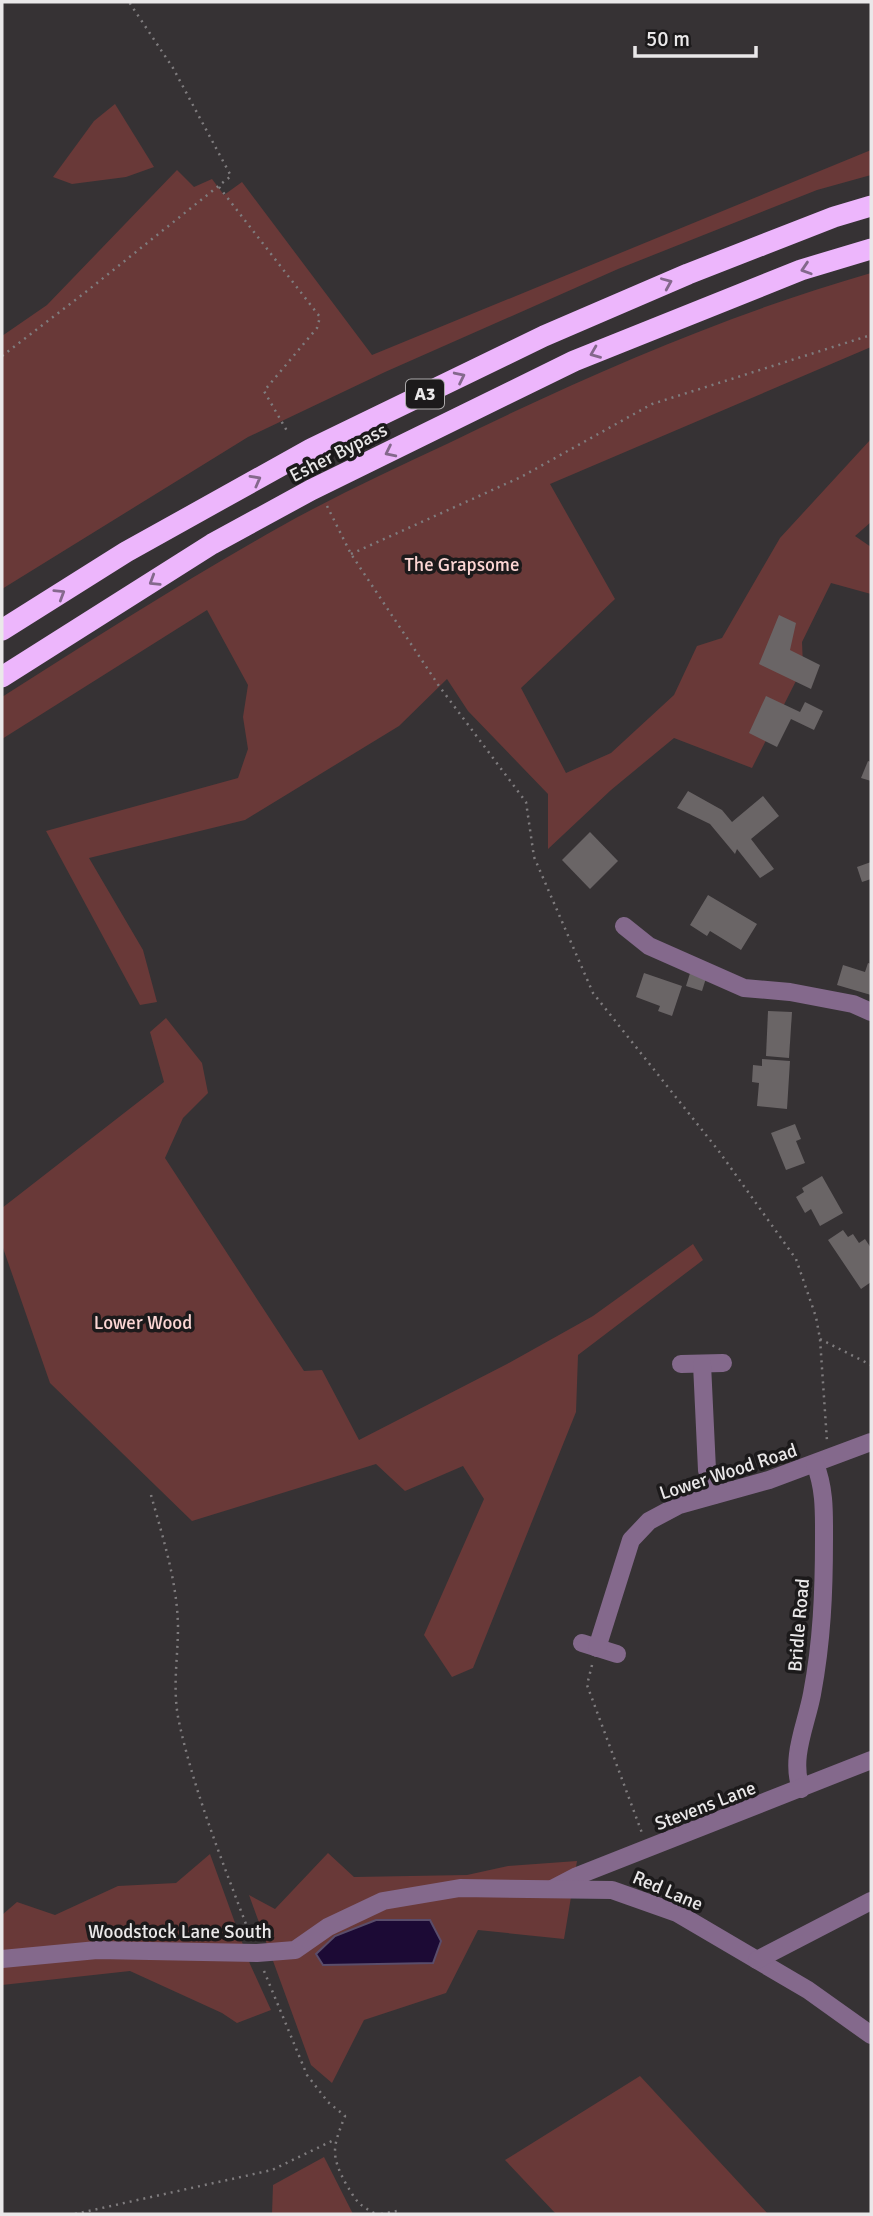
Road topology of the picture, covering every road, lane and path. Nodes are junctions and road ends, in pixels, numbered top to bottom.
1 (129, 2) edge
2 (219, 187) junction
3 (871, 206) edge
4 (871, 249) edge
5 (871, 335) edge
6 (2, 356) edge
7 (287, 431) dead end
8 (327, 506) dead end
9 (351, 554) junction
10 (2, 630) edge
11 (2, 677) edge
12 (624, 926) dead end
13 (871, 1012) edge
14 (820, 1339) junction
15 (723, 1363) dead end
16 (681, 1364) dead end
17 (702, 1364) junction
18 (871, 1365) edge
19 (871, 1442) edge
20 (822, 1461) junction
21 (151, 1495) dead end
22 (714, 1495) junction
23 (589, 1645) junction
24 (617, 1654) dead end
25 (871, 1760) edge
26 (801, 1789) junction
27 (649, 1849) junction
28 (611, 1863) junction
29 (554, 1888) junction
30 (612, 1891) junction
31 (871, 1901) edge
32 (257, 1953) junction
33 (2, 1959) edge
34 (757, 1959) junction
35 (871, 2035) edge
36 (336, 2139) junction
37 (397, 2211) dead end
38 (75, 2214) edge
39 (376, 2214) edge
40 (381, 2214) edge

1 - 2 path
2 - 6 path
2 - 7 path
10 -> 3 highway, Esher Bypass / A3
4 -> 11 highway, Esher Bypass / A3
5 - 9 path
8 - 9 path
9 - 14 path
12 - 13 street
14 - 18 path
14 - 20 path
15 - 17 street
16 - 17 street
17 - 22 street
19 - 20 street, Lower Wood Road
20 - 22 street, Lower Wood Road
20 - 26 street, Bridle Road
21 - 32 path
22 - 23 street, Lower Wood Road
23 - 24 street
23 - 27 path
25 - 26 street, Stevens Lane
26 - 27 street, Stevens Lane
27 - 28 street, Stevens Lane
28 - 29 street, Stevens Lane
28 - 30 street
29 - 30 street, Red Lane
29 - 32 street, Woodstock Lane South
30 - 34 street, Red Lane
31 - 34 street
32 - 33 street, Woodstock Lane South
32 - 36 path
34 - 35 street, Red Lane
36 - 38 path
36 - 39 path
37 - 40 path

